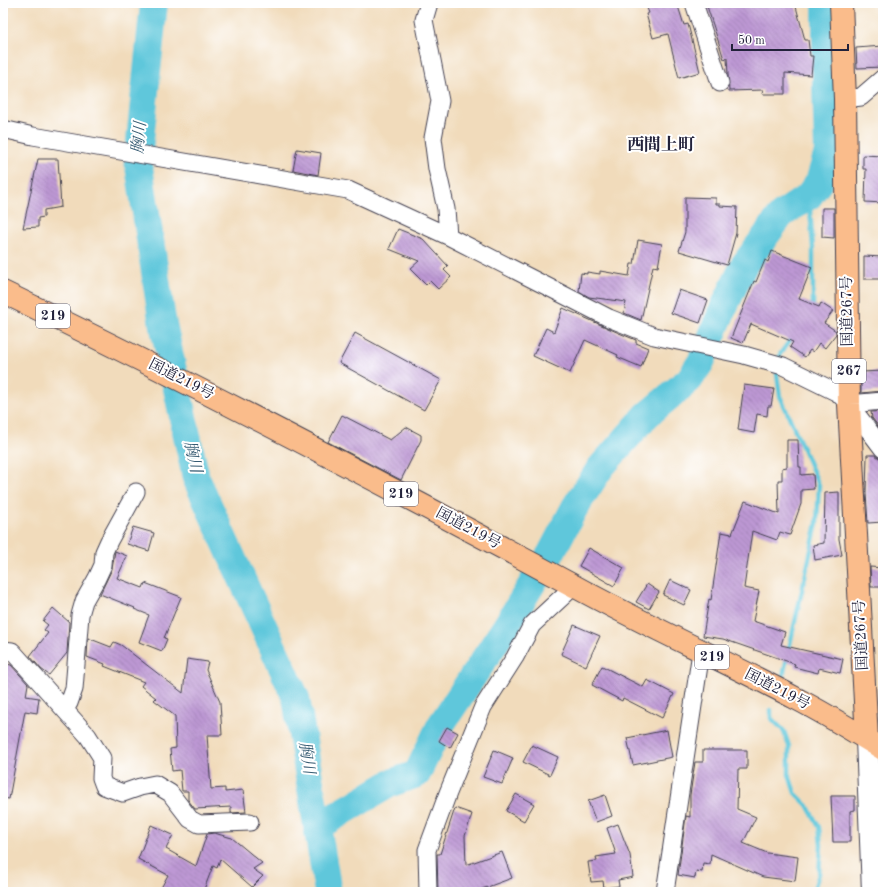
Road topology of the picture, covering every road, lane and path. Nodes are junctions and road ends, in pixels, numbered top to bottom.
1 (429, 3) edge
2 (694, 3) edge
3 (841, 3) edge
4 (883, 78) edge
5 (720, 83) dead end
6 (846, 99) junction
7 (3, 129) edge
8 (448, 236) junction
9 (3, 292) edge
10 (883, 401) edge
11 (849, 404) junction
12 (883, 449) edge
13 (136, 492) dead end
14 (566, 582) junction
15 (3, 650) edge
16 (701, 652) junction
17 (64, 709) junction
18 (875, 744) edge
19 (250, 822) dead end
20 (428, 892) edge
21 (665, 892) edge
22 (873, 892) edge

1 - 8 street
2 - 5 street
3 - 6 highway, 国道267号 / 267
4 - 6 street
6 - 11 highway, 国道267号 / 267
7 - 8 street
8 - 11 street
9 - 14 highway, 国道219号 / 219
10 - 11 street
11 - 12 street
11 - 18 highway, 国道267号 / 267
13 - 17 street
14 - 16 highway, 国道219号 / 219
14 - 20 street
15 - 17 street
16 - 18 highway, 国道219号 / 219
16 - 21 street
17 - 19 street
18 - 22 street

